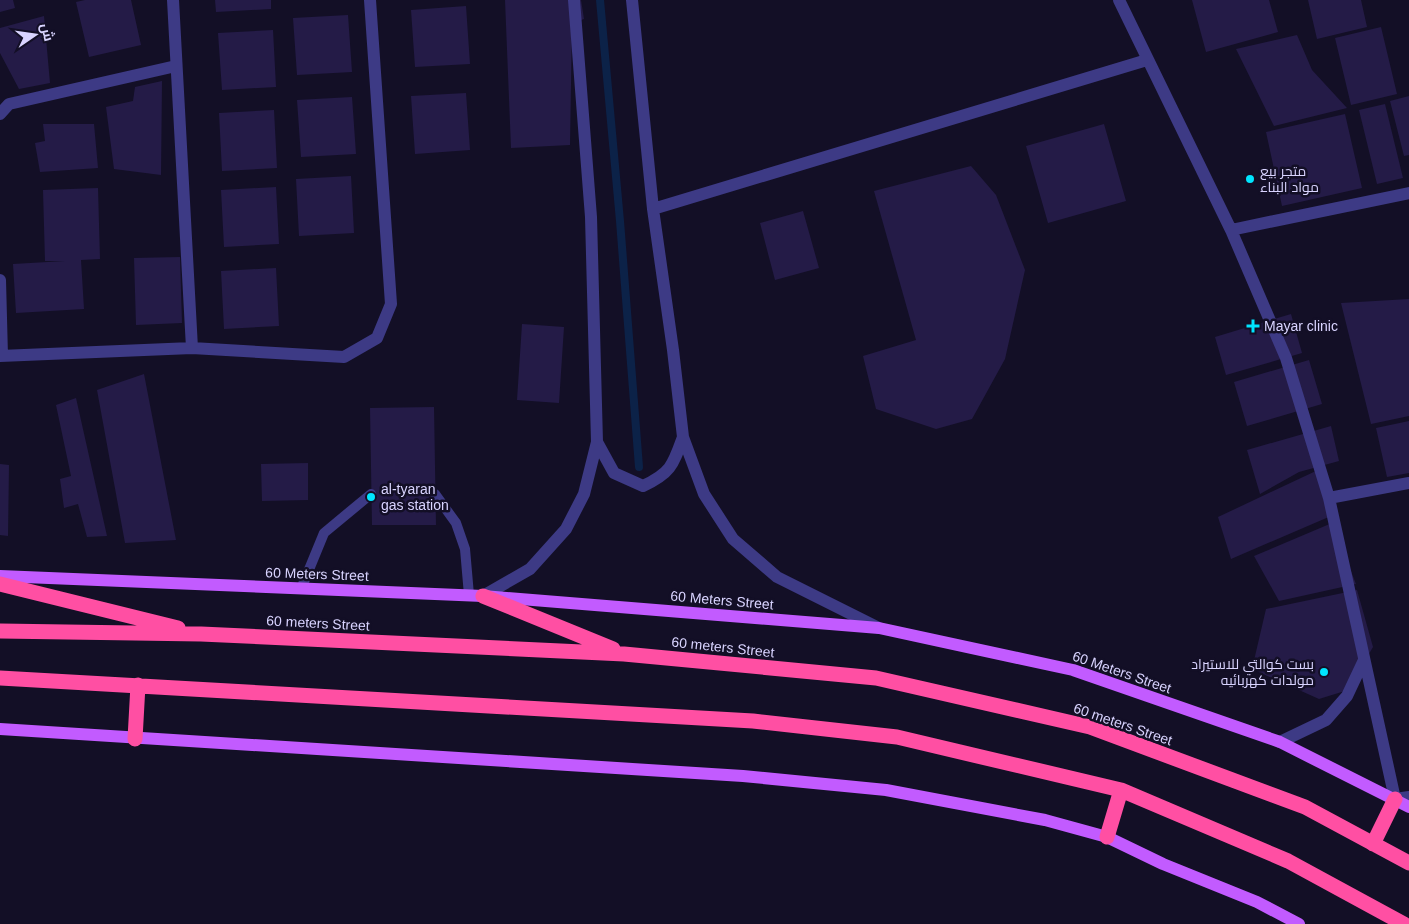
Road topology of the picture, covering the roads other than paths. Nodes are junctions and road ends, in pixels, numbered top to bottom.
1 (173, 0) edge
2 (370, 0) edge
3 (574, 0) edge
4 (632, 0) edge
5 (1119, 0) edge
6 (1147, 60) junction
7 (176, 66) junction
8 (0, 114) edge
9 (1409, 193) edge
10 (653, 209) junction
11 (1231, 230) junction
12 (0, 280) edge
13 (192, 348) junction
14 (1, 356) edge
15 (683, 437) junction
16 (596, 442) junction
17 (1409, 483) edge
18 (371, 494) dead end
19 (435, 494) dead end
20 (1329, 498) junction
21 (0, 576) edge
22 (0, 584) edge
23 (301, 588) junction
24 (476, 596) junction
25 (879, 628) junction
26 (0, 631) edge
27 (201, 634) junction
28 (624, 654) junction
29 (1364, 660) junction
30 (0, 678) edge
31 (138, 686) junction
32 (0, 728) edge
33 (135, 739) junction
34 (1280, 742) junction
35 (1121, 790) junction
36 (1402, 798) edge
37 (1409, 807) edge
38 (1107, 837) junction
39 (1373, 844) junction
40 (1409, 863) edge
41 (1299, 924) edge
42 (1404, 924) edge

1 - 7 street
2 - 13 street
3 - 16 street
4 - 10 street
5 - 6 street
6 - 10 street
6 - 11 street
7 - 8 street
7 - 13 street
9 - 11 street
10 - 15 street
11 - 20 street
12 - 14 street
13 - 14 street
15 - 16 street
15 - 25 street
16 - 24 street
17 - 20 street
18 - 23 lane
19 - 24 lane
20 - 29 street
21 - 23 main road, 60 Meters Street
22 - 27 highway
23 - 24 main road, 60 Meters Street
24 - 25 main road, 60 Meters Street
24 - 28 highway
25 - 34 main road, 60 Meters Street
26 - 27 highway, 60 meters Street
27 - 28 highway, 60 meters Street
28 - 39 highway, 60 meters Street
29 - 34 street
29 - 36 street
30 - 31 highway
31 - 33 highway
31 - 35 highway
32 - 33 main road
33 - 38 main road
34 - 36 main road, 60 Meters Street
35 - 38 highway
35 - 42 highway
36 - 37 main road, 60 Meters Street
36 - 39 highway
38 - 41 main road
39 - 40 highway, 60 meters Street

